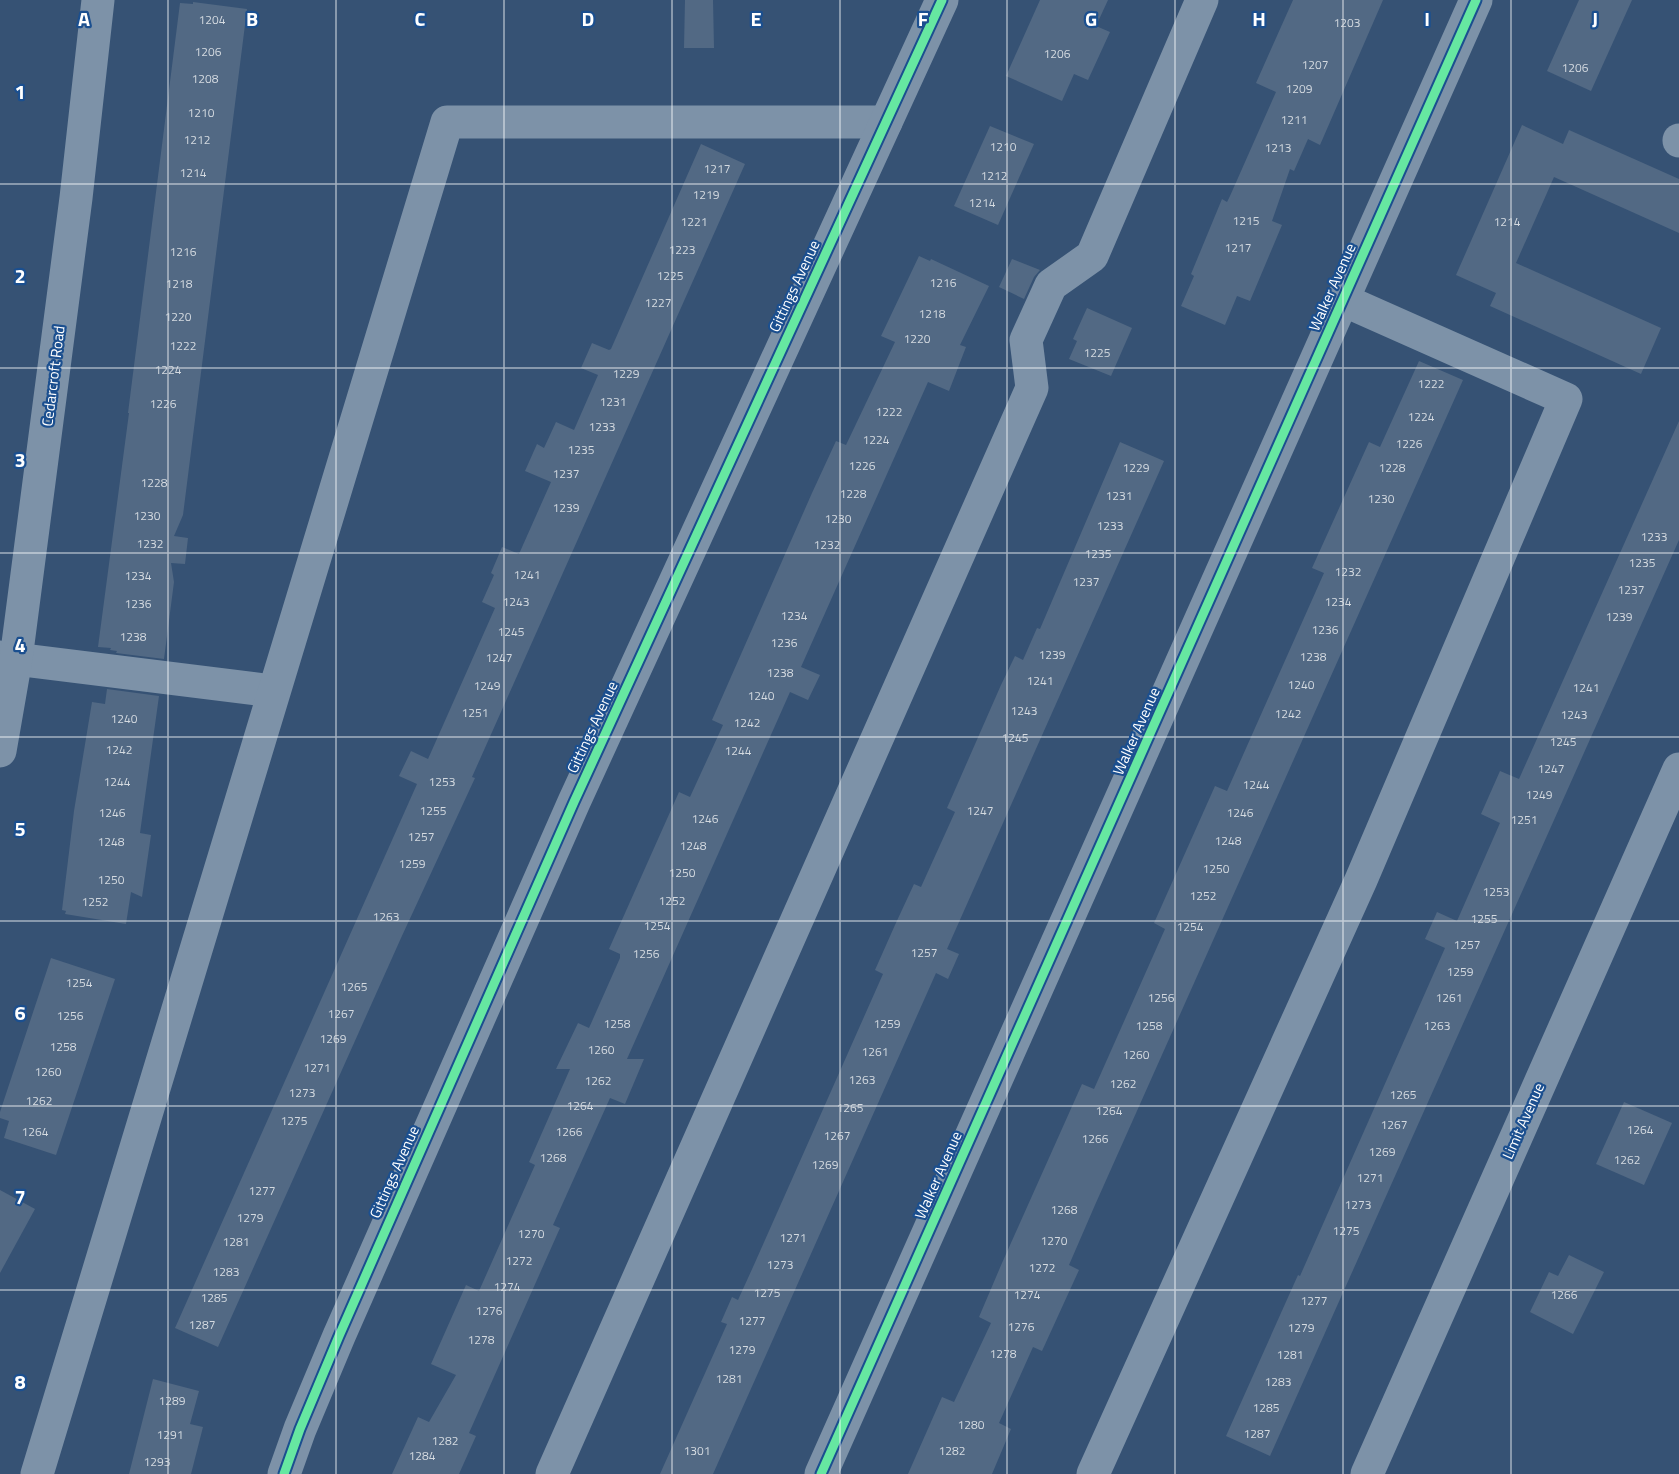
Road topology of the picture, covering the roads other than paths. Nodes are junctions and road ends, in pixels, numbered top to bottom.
1 (98, 0) edge
2 (942, 0) edge
3 (1202, 0) edge
4 (1476, 0) edge
5 (886, 122) junction
6 (1343, 300) junction
7 (8, 658) edge
8 (273, 691) junction
9 (0, 751) edge
10 (1679, 769) edge
11 (37, 1474) edge
12 (284, 1474) edge
13 (552, 1474) edge
14 (821, 1474) edge
15 (1093, 1474) edge
16 (1366, 1474) edge

1 - 7 street, Cedarcroft Road
2 - 5 street, Gittings Avenue
3 - 13 street
4 - 6 street, Walker Avenue
5 - 8 street
5 - 12 street, Gittings Avenue
6 - 14 street, Walker Avenue
6 - 15 street
7 - 8 street
7 - 9 street, Cedarcroft Road
8 - 11 street
10 - 16 street, Limit Avenue

